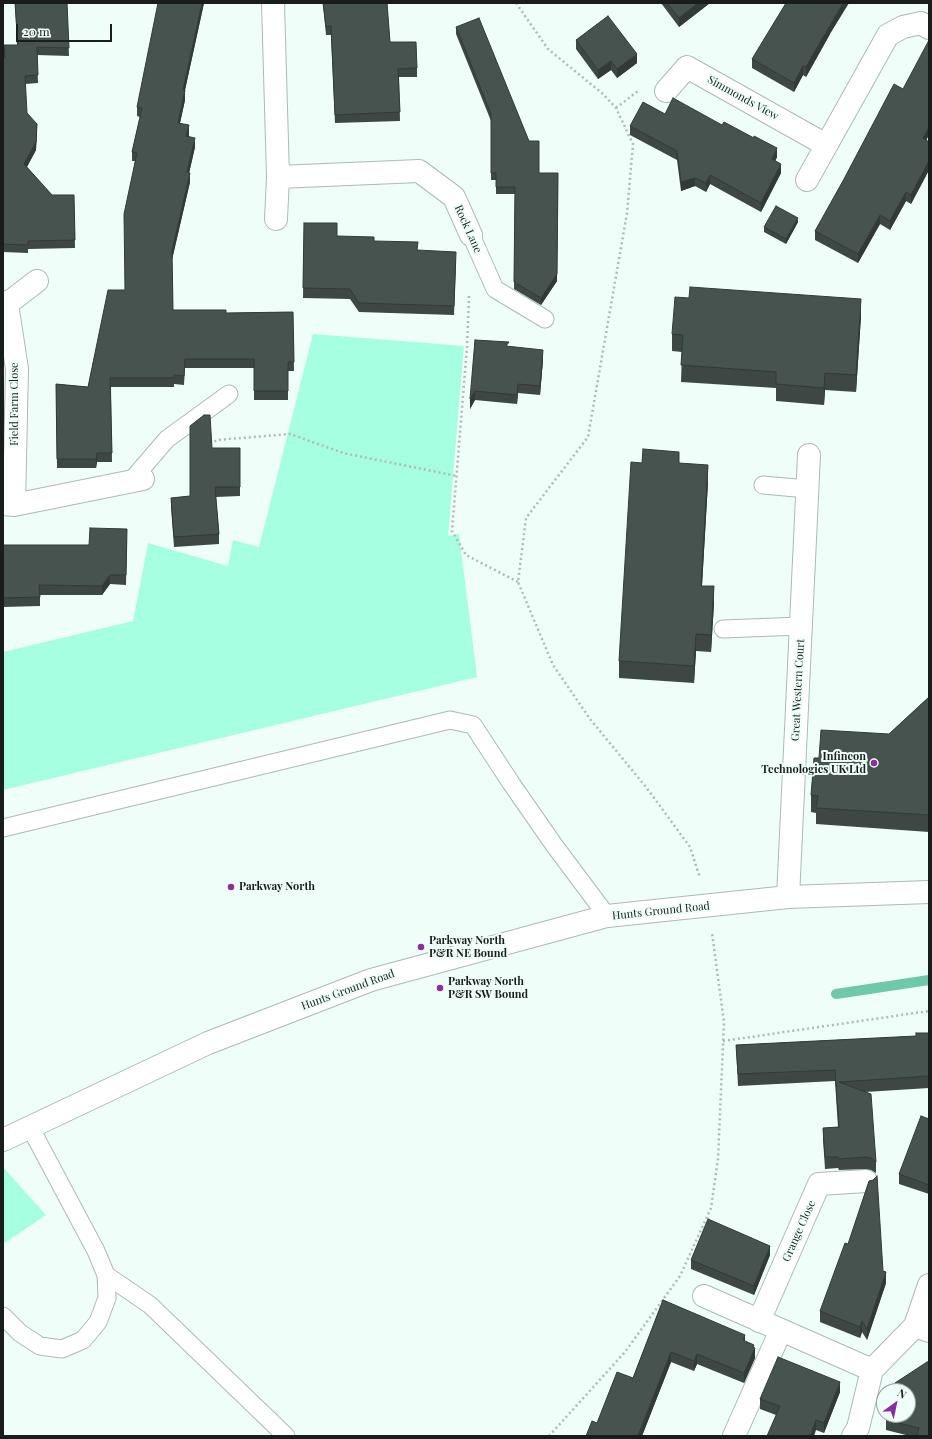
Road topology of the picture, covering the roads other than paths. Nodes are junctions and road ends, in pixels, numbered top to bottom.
1 (273, 3) edge
2 (929, 28) edge
3 (666, 91) dead end
4 (826, 145) junction
5 (278, 177) junction
6 (807, 180) dead end
7 (276, 219) dead end
8 (471, 235) joint
9 (37, 281) dead end
10 (5, 303) edge
11 (545, 319) dead end
12 (229, 394) dead end
13 (809, 454) dead end
14 (136, 481) joint
15 (763, 485) dead end
16 (807, 488) junction
17 (8, 504) edge
18 (801, 626) junction
19 (724, 629) dead end
20 (3, 828) edge
21 (929, 892) edge
22 (788, 897) junction
23 (606, 916) junction
24 (30, 1127) junction
25 (3, 1140) edge
26 (866, 1181) dead end
27 (106, 1275) junction
28 (929, 1285) edge
29 (704, 1296) dead end
30 (3, 1316) edge
31 (759, 1321) junction
32 (922, 1329) edge
33 (780, 1330) junction
34 (872, 1370) junction
35 (286, 1436) edge
36 (734, 1436) edge
37 (853, 1436) edge

1 - 5 street
2 - 4 street
3 - 4 street, Simmonds View
4 - 6 street
5 - 7 street
5 - 8 street, Rock Lane
8 - 11 lane, Rock Lane
9 - 10 street, Field Farm Close
10 - 17 street, Field Farm Close
12 - 14 lane
13 - 16 street, Great Western Court
14 - 17 street, Field Farm Close
15 - 16 lane
16 - 18 street, Great Western Court
18 - 19 lane, Great Western Court
18 - 22 street, Great Western Court
20 - 23 lane
21 - 22 street, Hunts Ground Road
22 - 23 street, Hunts Ground Road
23 - 24 street, Hunts Ground Road
24 - 25 street, Hunts Ground Road
24 - 27 lane
26 - 31 street, Grange Close
27 - 30 lane
27 - 35 lane
28 - 32 street
29 - 31 street
31 - 33 street
32 - 34 street
33 - 34 street
33 - 36 street
34 - 37 street

